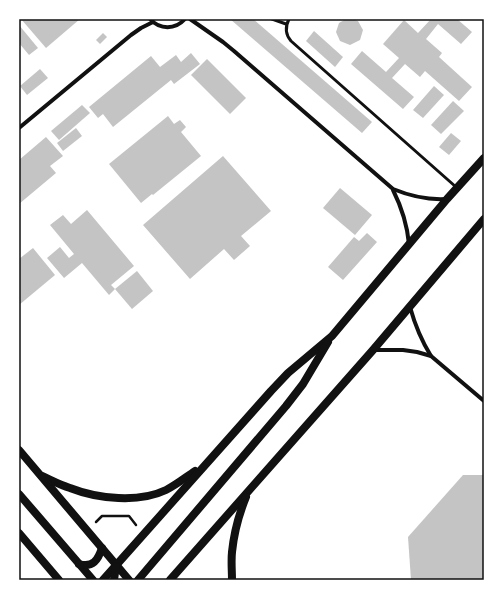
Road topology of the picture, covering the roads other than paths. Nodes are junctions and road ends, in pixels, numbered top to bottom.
1 (185, 19) edge
2 (190, 19) edge
3 (272, 19) edge
4 (289, 19) edge
5 (152, 20) edge
6 (286, 24) junction
7 (19, 128) edge
8 (484, 158) edge
9 (457, 188) junction
10 (392, 189) junction
11 (447, 199) junction
12 (484, 219) edge
13 (409, 245) junction
14 (410, 306) junction
15 (332, 336) junction
16 (373, 350) junction
17 (431, 356) junction
18 (484, 401) edge
19 (19, 450) edge
20 (205, 464) junction
21 (42, 476) junction
22 (250, 490) junction
23 (19, 494) edge
24 (19, 533) edge
25 (102, 548) junction
26 (79, 564) junction
27 (116, 565) junction
28 (59, 580) edge
29 (93, 580) edge
30 (103, 580) edge
31 (114, 580) edge
32 (129, 580) edge
33 (138, 580) edge
34 (170, 580) edge
35 (232, 580) edge

1 - 5 street
2 - 10 street
3 - 6 lane
4 - 6 lane
5 - 7 street
6 - 9 lane
8 - 9 main road
9 - 11 main road
10 - 11 street
10 - 13 street
11 - 13 main road
12 - 14 main road
13 - 15 main road
14 - 16 main road
14 - 17 street
15 - 20 main road
15 - 33 main road
16 - 17 street
16 - 22 main road
17 - 18 street
19 - 21 main road
20 - 21 main road
20 - 27 main road
21 - 25 main road
22 - 34 main road
22 - 35 main road
23 - 26 main road
24 - 28 main road
25 - 26 main road
25 - 27 main road
26 - 29 main road
27 - 30 main road
27 - 31 main road
27 - 32 main road

